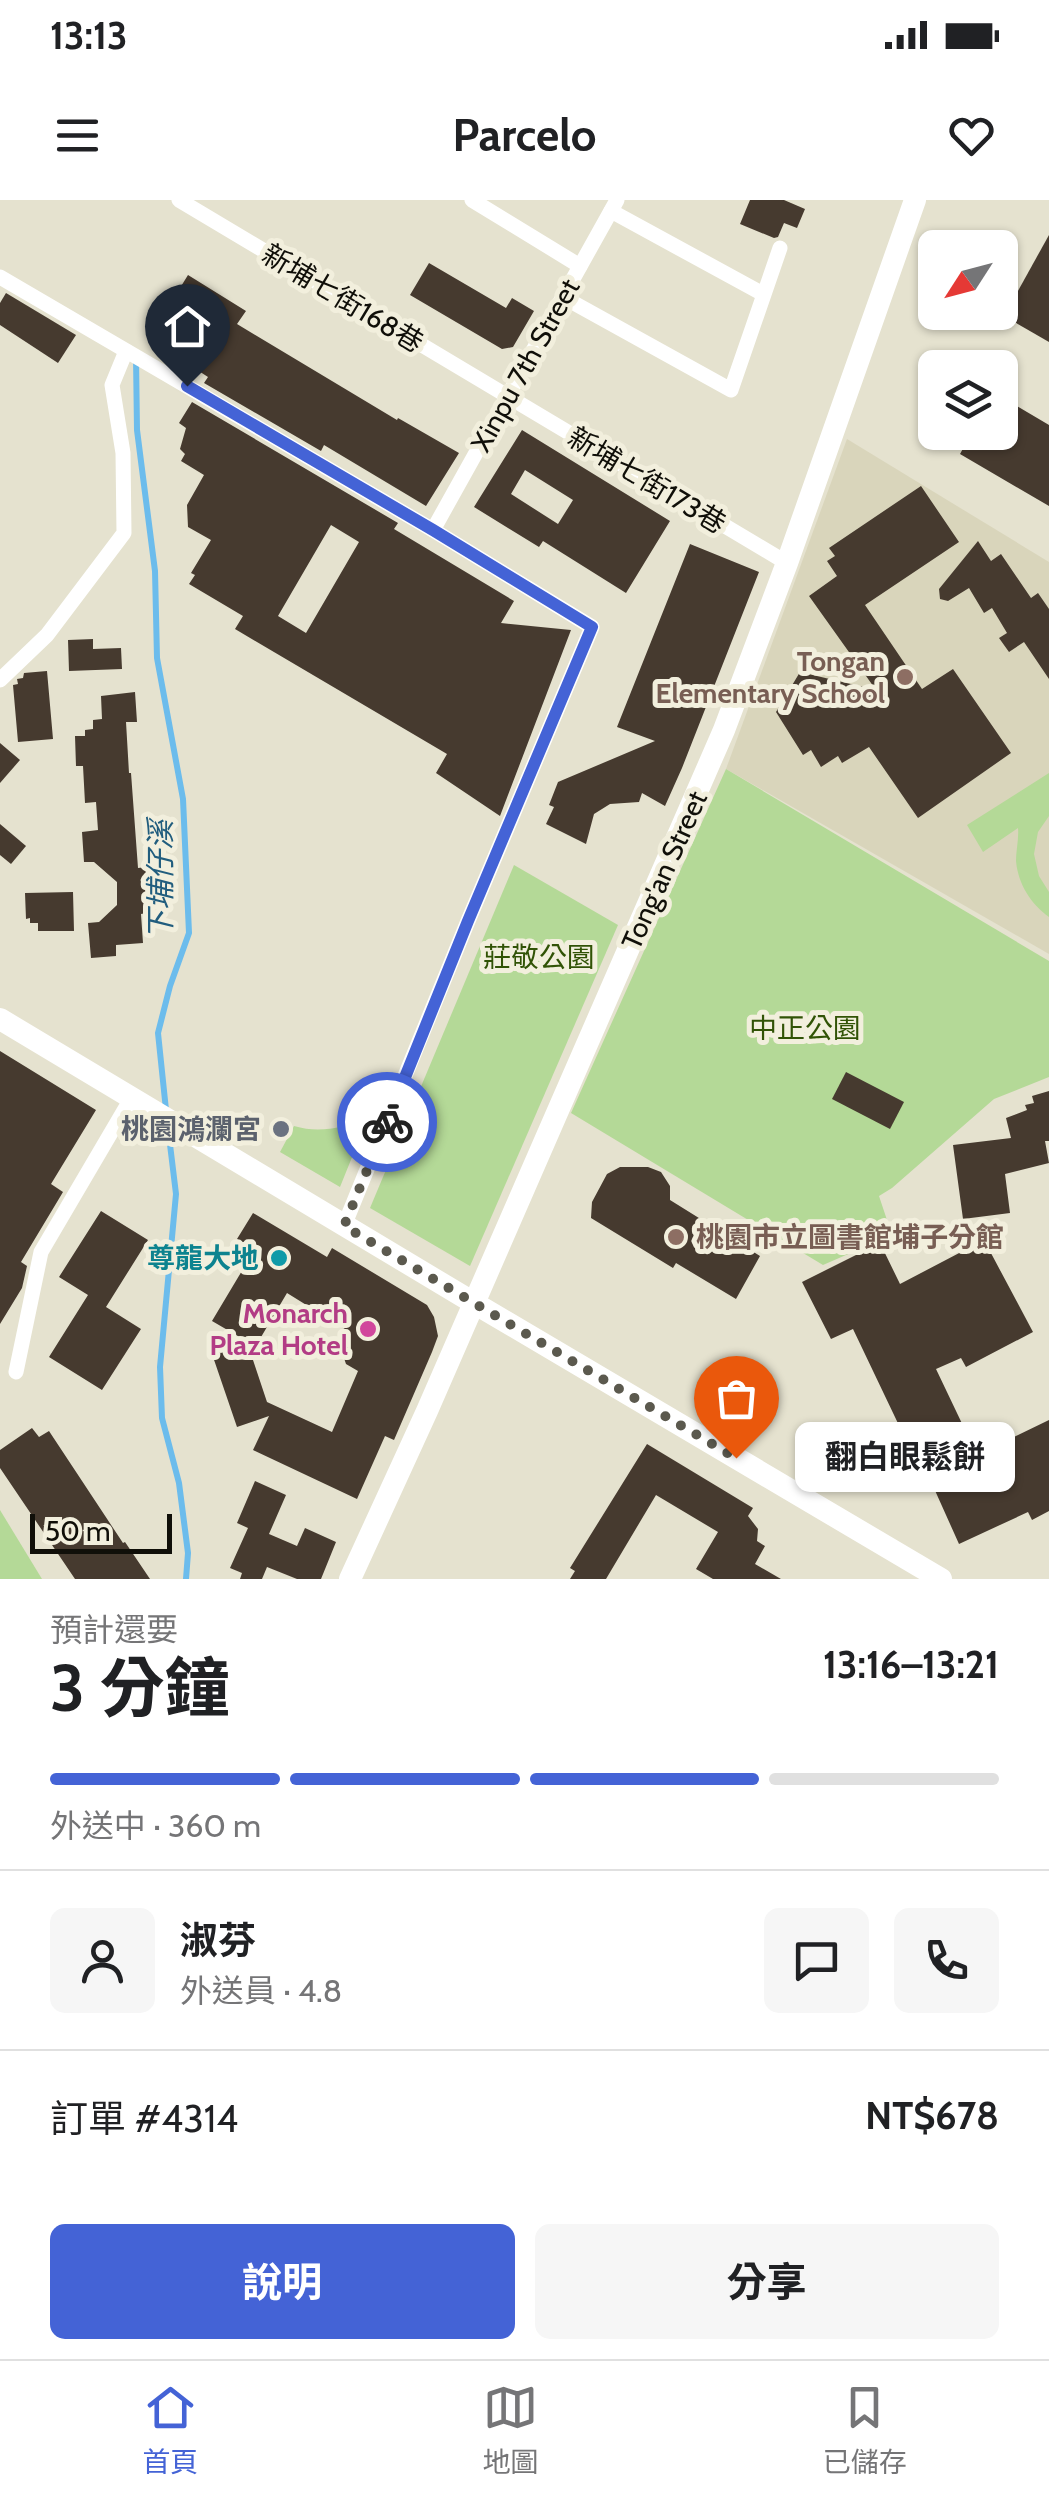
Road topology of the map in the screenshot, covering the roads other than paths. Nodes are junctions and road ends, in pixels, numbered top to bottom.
1 (178, 200) edge
2 (472, 200) edge
3 (914, 200) edge
4 (614, 205) edge
5 (780, 248) dead end
6 (580, 266) junction
7 (0, 276) edge
8 (763, 294) junction
9 (563, 297) junction
10 (128, 352) junction
11 (507, 396) junction
12 (433, 530) junction
13 (788, 564) junction
14 (0, 680) edge
15 (0, 1018) edge
16 (139, 1101) junction
17 (344, 1226) junction
18 (474, 1304) junction
19 (16, 1372) dead end
20 (358, 1576) edge
21 (941, 1579) edge

1 - 11 street, 新埔七街168巷
2 - 6 street
3 - 13 street, Tong'an Street
4 - 6 street, Xinpu 7th Street
4 - 8 street
5 - 8 street
6 - 9 street, Xinpu 7th Street
7 - 10 street
8 - 9 street
9 - 11 street, Xinpu 7th Street
10 - 12 street
10 - 14 street
11 - 12 street, Xinpu 7th Street
11 - 13 street, 新埔七街173巷
12 - 17 street
13 - 18 street, Tong'an Street
15 - 16 street
16 - 17 street
16 - 19 street
17 - 18 street
18 - 20 street, Tong'an Street
18 - 21 street

